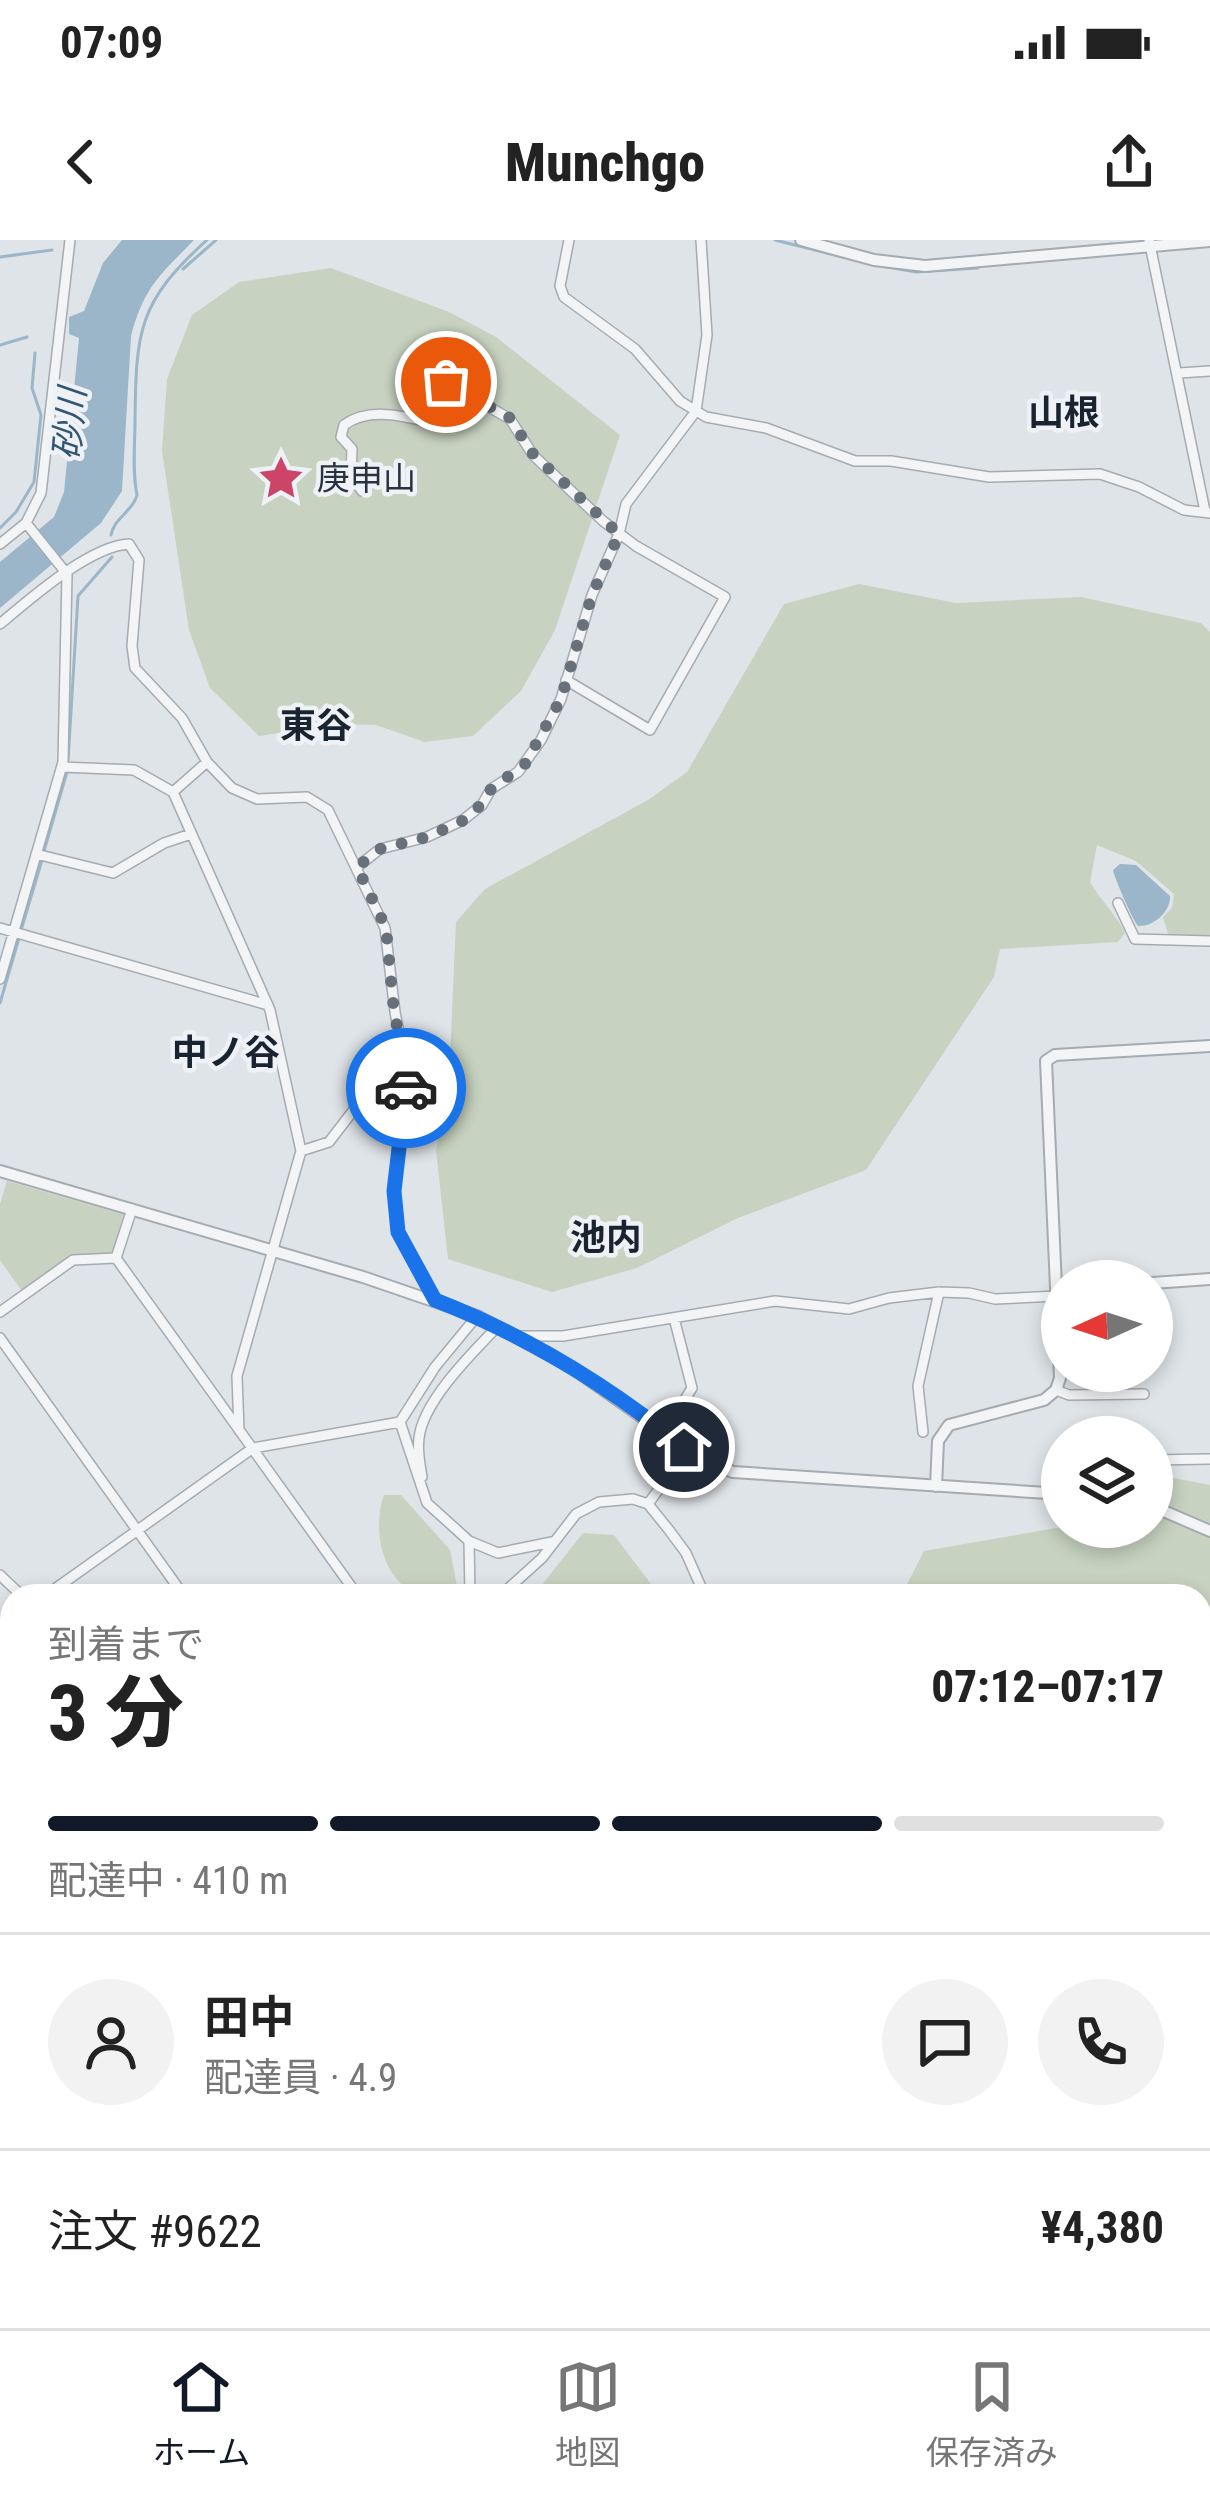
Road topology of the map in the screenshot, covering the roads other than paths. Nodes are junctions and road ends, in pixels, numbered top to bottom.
1 (70, 240) edge
2 (569, 240) edge
3 (700, 240) edge
4 (801, 240) edge
5 (1210, 241) edge
6 (1150, 243) edge
7 (1210, 371) edge
8 (1179, 373) junction
9 (696, 411) junction
10 (362, 490) dead end
11 (1207, 512) edge
12 (27, 525) junction
13 (619, 534) junction
14 (0, 544) edge
15 (65, 572) junction
16 (0, 623) edge
17 (566, 680) junction
18 (207, 762) junction
19 (62, 767) junction
20 (172, 792) junction
21 (190, 834) junction
22 (40, 855) junction
23 (357, 867) junction
24 (1118, 903) dead end
25 (0, 928) edge
26 (14, 932) junction
27 (1210, 941) edge
28 (0, 979) edge
29 (268, 1005) junction
30 (1210, 1046) edge
31 (407, 1074) junction
32 (301, 1150) junction
33 (0, 1171) edge
34 (132, 1209) junction
35 (271, 1250) junction
36 (116, 1258) junction
37 (1057, 1260) edge
38 (1210, 1279) edge
39 (1173, 1282) edge
40 (939, 1292) junction
41 (1041, 1293) edge
42 (435, 1300) junction
43 (0, 1312) edge
44 (477, 1316) junction
45 (674, 1318) junction
46 (498, 1326) junction
47 (518, 1336) junction
48 (0, 1338) edge
49 (1053, 1392) edge
50 (1061, 1392) edge
51 (1144, 1394) dead end
52 (400, 1422) junction
53 (239, 1430) junction
54 (664, 1432) junction
55 (923, 1432) dead end
56 (684, 1447) junction
57 (253, 1448) junction
58 (1210, 1459) edge
59 (1173, 1460) edge
60 (423, 1483) junction
61 (936, 1486) junction
62 (1041, 1493) edge
63 (648, 1504) junction
64 (1173, 1515) edge
65 (137, 1531) junction
66 (1210, 1531) edge
67 (469, 1541) junction
68 (552, 1542) junction
69 (62, 1584) edge
70 (175, 1584) edge
71 (349, 1584) edge
72 (470, 1584) edge
73 (513, 1584) edge
74 (700, 1584) edge

1 - 12 street
2 - 9 street
3 - 9 street
4 - 6 street
5 - 6 street
6 - 8 street
7 - 8 street
8 - 11 street
9 - 11 street
9 - 13 street
10 - 13 street
12 - 14 street
12 - 15 street
13 - 17 street
13 - 17 street
15 - 16 street
15 - 18 street
15 - 19 street
17 - 23 street
18 - 20 street
18 - 23 street
19 - 20 street
19 - 22 street
20 - 21 street
21 - 22 street
21 - 29 street
22 - 26 street
23 - 31 street
24 - 27 street
25 - 26 street
26 - 28 street
26 - 29 street
29 - 32 street
30 - 37 street
31 - 32 street
31 - 42 street
32 - 35 street
33 - 34 street
34 - 35 street
34 - 36 street
35 - 42 street
35 - 53 street
36 - 43 street
36 - 53 street
38 - 39 street
40 - 41 street
40 - 45 street
40 - 55 street
42 - 44 street
44 - 46 street
44 - 52 street
45 - 47 street
45 - 54 street
46 - 47 street
46 - 60 street
47 - 54 street
48 - 65 street
49 - 61 street
50 - 51 street
52 - 57 street
52 - 60 street
53 - 57 street
54 - 56 street
56 - 61 street
56 - 63 street
57 - 65 street
57 - 71 street
58 - 59 street
60 - 67 street
61 - 62 street
63 - 68 street
63 - 74 street
64 - 66 street
65 - 69 street
65 - 70 street
67 - 68 street
67 - 72 street
68 - 73 street

